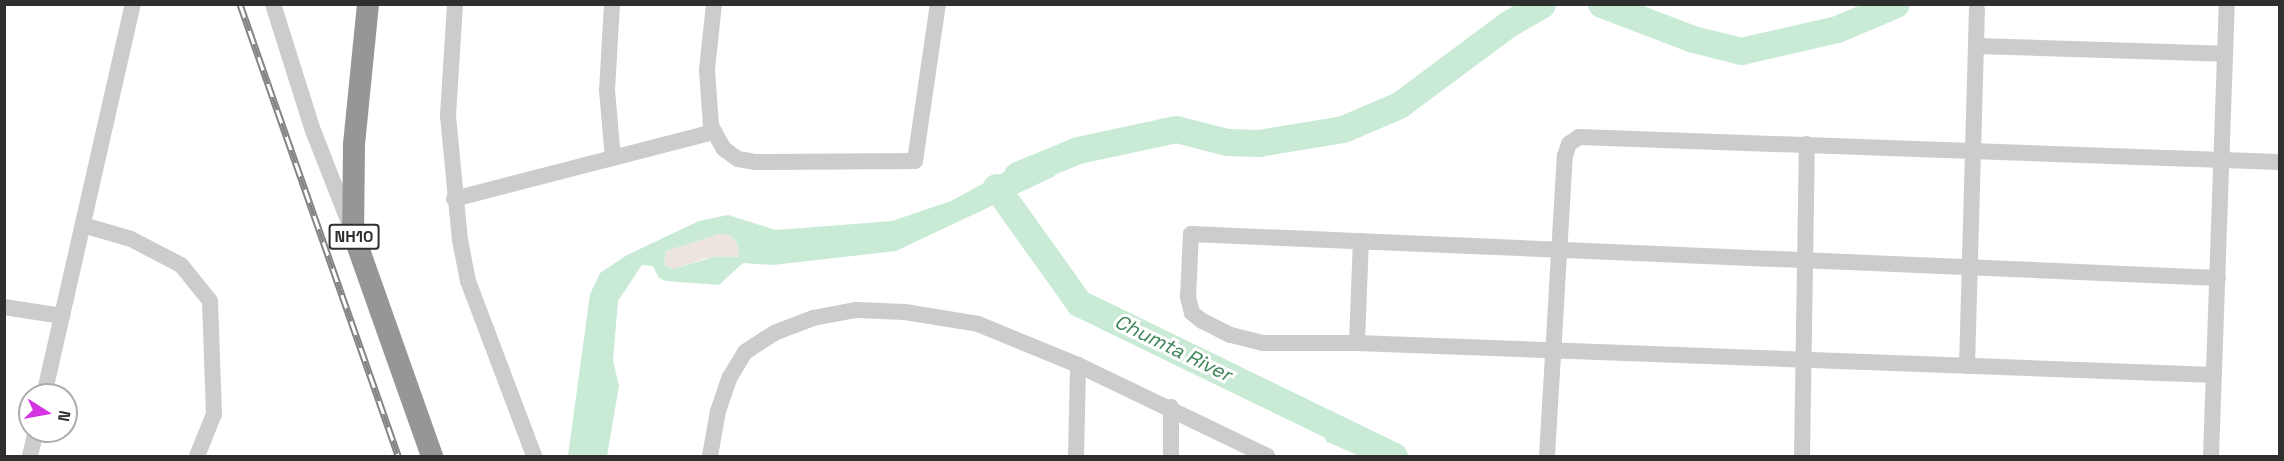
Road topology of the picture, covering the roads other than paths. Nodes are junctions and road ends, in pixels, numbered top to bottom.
1 (134, 4) edge
2 (273, 4) edge
3 (368, 4) edge
4 (455, 4) edge
5 (612, 4) edge
6 (714, 4) edge
7 (938, 4) edge
8 (2227, 4) edge
9 (1977, 9) dead end
10 (1976, 46) junction
11 (2225, 54) junction
12 (713, 132) junction
13 (1807, 144) junction
14 (1973, 150) junction
15 (613, 158) junction
16 (2222, 159) junction
17 (2280, 162) edge
18 (454, 199) junction
19 (83, 225) junction
20 (353, 233) junction
21 (1361, 241) junction
22 (1561, 250) junction
23 (1805, 260) junction
24 (1970, 267) junction
25 (2218, 278) junction
26 (4, 308) edge
27 (62, 316) junction
28 (1357, 343) junction
29 (1554, 350) junction
30 (1803, 360) junction
31 (1078, 365) junction
32 (1967, 366) junction
33 (2214, 375) junction
34 (47, 383) edge
35 (1171, 407) junction
36 (196, 456) edge
37 (432, 456) edge
38 (534, 456) edge
39 (710, 456) edge
40 (1076, 456) edge
41 (1171, 456) edge
42 (1267, 456) edge
43 (1547, 456) edge
44 (1802, 456) edge
45 (2211, 456) edge

1 - 19 street
2 - 20 street
3 - 20 highway, NH10
4 - 18 street
5 - 15 street
6 - 12 street
7 - 12 street
8 - 11 street
9 - 10 street
10 - 11 street
10 - 14 street
11 - 16 street
12 - 15 street
13 - 14 street
13 - 22 street
13 - 23 street
14 - 16 street
14 - 24 street
15 - 18 street
16 - 17 street
16 - 25 street
18 - 38 street
19 - 27 street
19 - 36 street
20 - 37 highway, NH10
21 - 22 street
21 - 28 street
21 - 28 street
22 - 23 street
22 - 29 street
23 - 24 street
23 - 30 street
24 - 25 street
24 - 32 street
25 - 33 street
26 - 27 street
27 - 34 street
28 - 29 street
29 - 30 street
29 - 43 street
30 - 32 street
30 - 44 street
31 - 35 street
31 - 39 street
31 - 40 street
32 - 33 street
33 - 45 street
35 - 41 street
35 - 42 street

